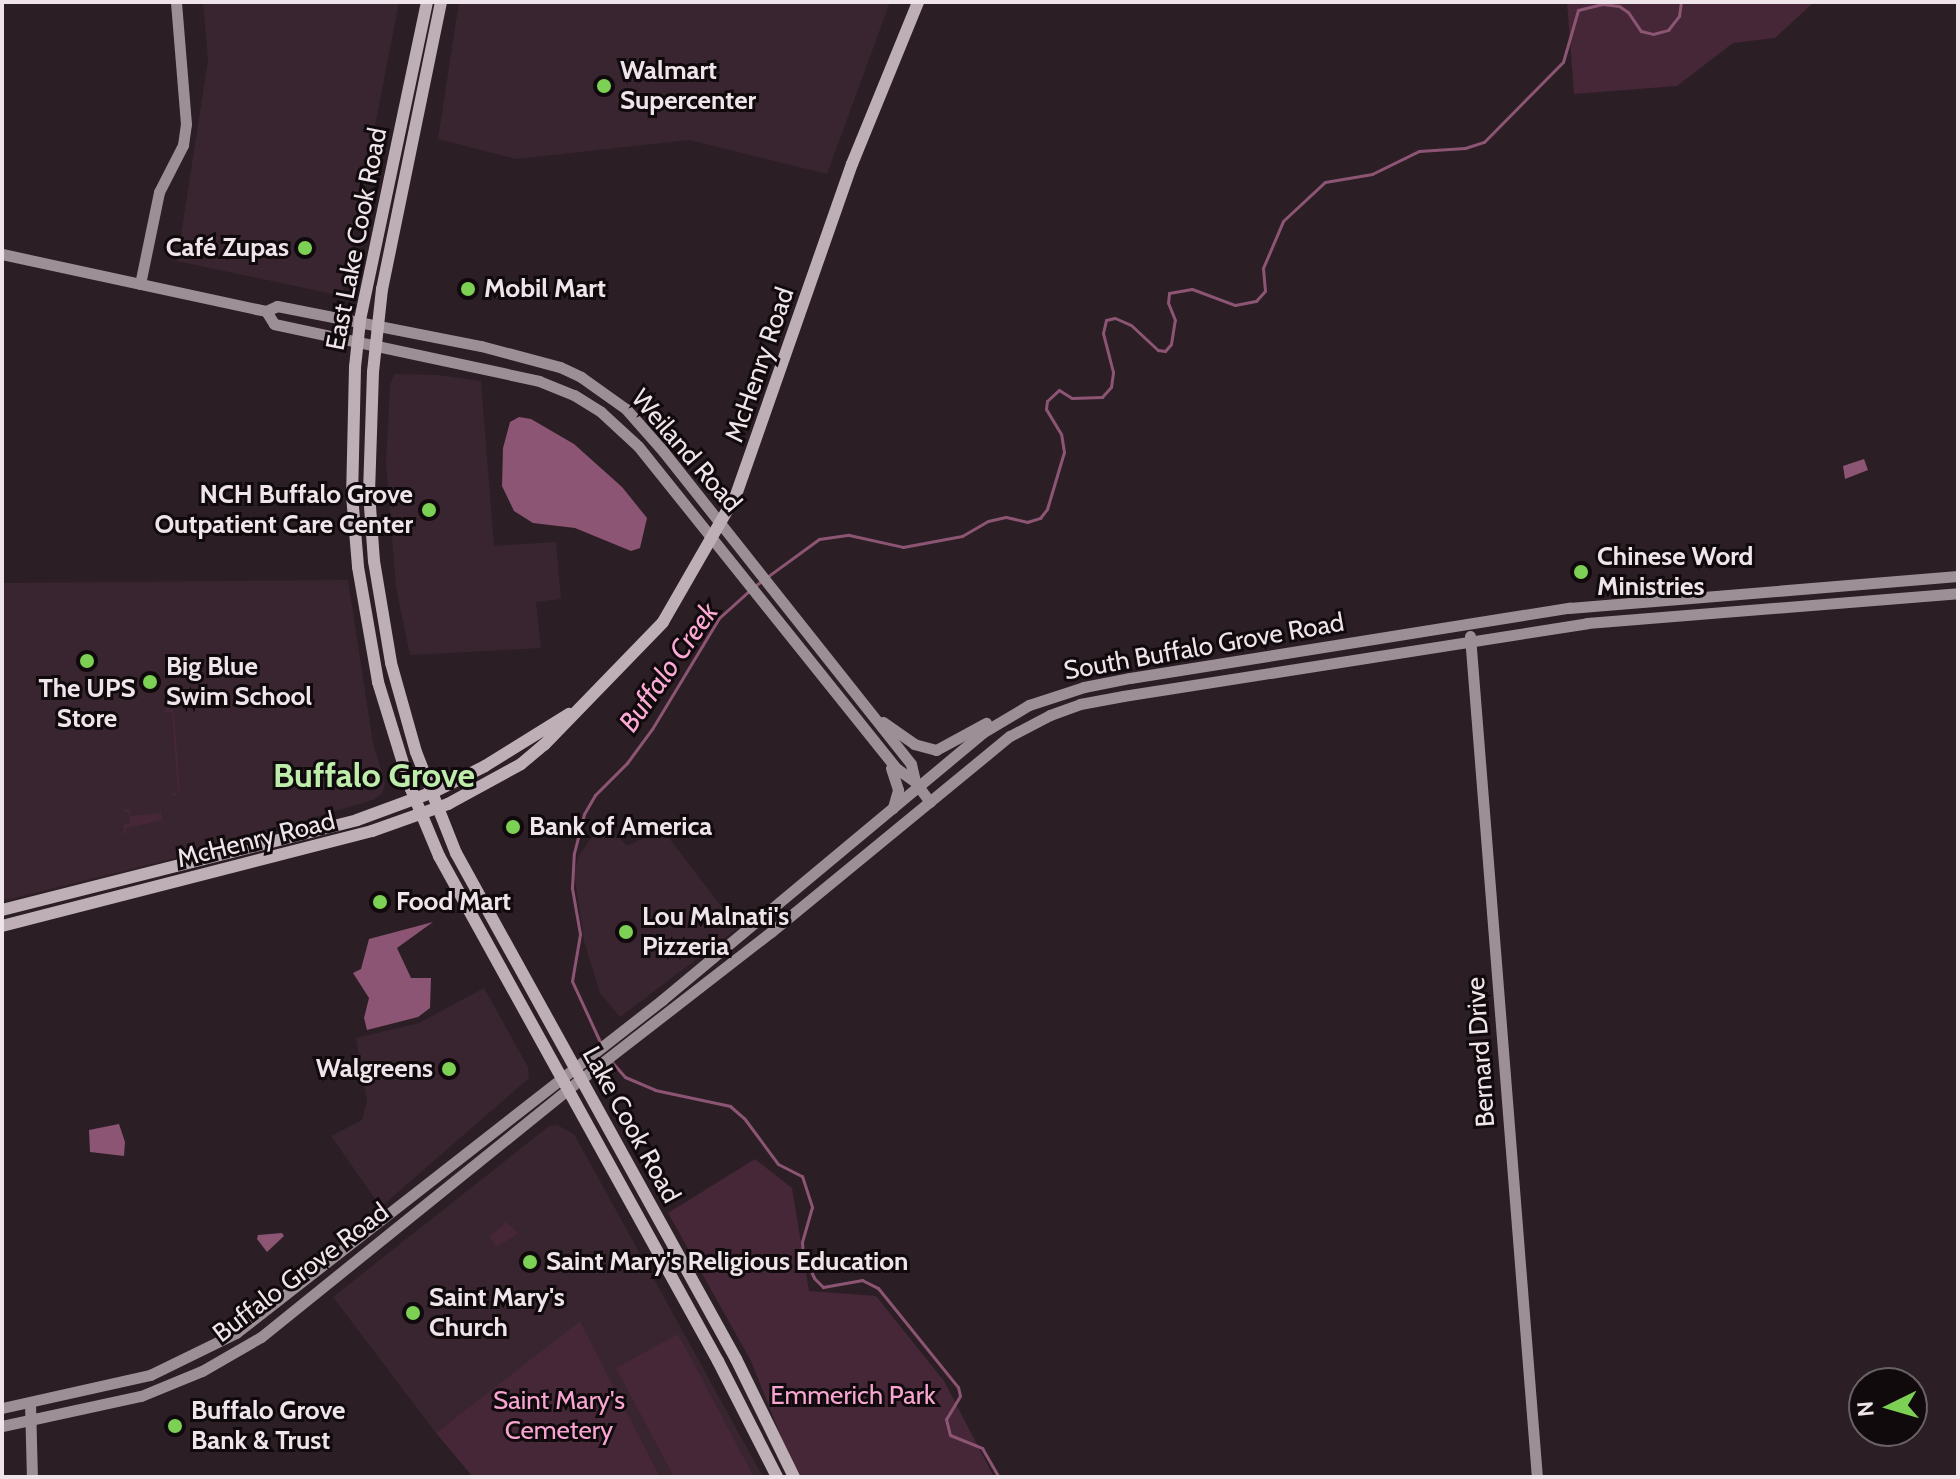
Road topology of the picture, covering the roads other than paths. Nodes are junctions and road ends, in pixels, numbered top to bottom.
1 (176, 2) edge
2 (427, 2) edge
3 (441, 2) edge
4 (918, 2) edge
5 (2, 254) edge
6 (140, 284) junction
7 (266, 311) junction
8 (360, 321) junction
9 (378, 325) junction
10 (357, 341) junction
11 (376, 345) junction
12 (721, 524) junction
13 (712, 541) junction
14 (1958, 576) edge
15 (1958, 593) edge
16 (1469, 624) junction
17 (1470, 642) junction
18 (855, 694) junction
19 (582, 706) junction
20 (1027, 706) junction
21 (883, 752) junction
22 (917, 785) junction
23 (431, 793) junction
24 (415, 799) junction
25 (930, 802) junction
26 (437, 808) junction
27 (891, 812) junction
28 (421, 814) junction
29 (2, 910) edge
30 (2, 926) edge
31 (578, 1074) junction
32 (561, 1078) junction
33 (568, 1090) junction
34 (542, 1092) joint
35 (549, 1106) joint
36 (464, 1154) junction
37 (474, 1167) junction
38 (672, 1243) junction
39 (658, 1252) junction
40 (175, 1365) junction
41 (180, 1381) junction
42 (30, 1403) junction
43 (2, 1408) edge
44 (31, 1420) junction
45 (2, 1426) edge
46 (32, 1477) edge
47 (777, 1477) edge
48 (794, 1477) edge
49 (1537, 1477) edge

1 - 6 main road
2 - 8 main road, East Lake Cook Road
3 - 9 main road, East Lake Cook Road
4 - 12 main road, McHenry Road
5 - 6 main road, Weiland Road
6 - 7 main road, Weiland Road
7 - 8 main road, Weiland Road
7 - 10 main road, Weiland Road
8 - 9 main road, Weiland Road
8 - 10 main road, East Lake Cook Road
9 - 11 main road, East Lake Cook Road
9 - 12 main road, Weiland Road
10 - 11 main road, Weiland Road
10 - 24 main road, East Lake Cook Road
11 - 13 main road, Weiland Road
11 - 23 main road, East Lake Cook Road
12 - 13 main road, McHenry Road
12 - 18 main road, Weiland Road
13 - 19 main road, McHenry Road
13 - 21 main road, Weiland Road
14 - 16 main road, South Buffalo Grove Road
15 - 17 main road, South Buffalo Grove Road
16 - 17 main road, Bernard Drive
16 - 20 main road, South Buffalo Grove Road
17 - 25 main road, South Buffalo Grove Road
17 - 49 main road, Bernard Drive
18 - 20 main road
18 - 22 main road, Weiland Road
19 - 23 main road, McHenry Road
19 - 26 main road, McHenry Road
20 - 22 main road, South Buffalo Grove Road
21 - 22 main road, Weiland Road
21 - 27 main road
22 - 25 main road
22 - 27 main road, South Buffalo Grove Road
23 - 24 main road, McHenry Road
23 - 26 main road, Lake Cook Road
24 - 28 main road, East Lake Cook Road
24 - 29 main road, McHenry Road
25 - 31 main road, South Buffalo Grove Road
26 - 28 main road, McHenry Road
26 - 31 main road, Lake Cook Road
27 - 31 main road, South Buffalo Grove Road
28 - 30 main road, McHenry Road
28 - 32 main road, Lake Cook Road
31 - 32 main road, South Buffalo Grove Road
31 - 33 main road, South Buffalo Grove Road
31 - 38 main road, Lake Cook Road
32 - 33 main road, Lake Cook Road
32 - 34 main road, South Buffalo Grove Road
33 - 35 main road, South Buffalo Grove Road
33 - 39 main road, Lake Cook Road
34 - 36 main road, Buffalo Grove Road
35 - 37 main road, Buffalo Grove Road
36 - 37 main road
36 - 40 main road, Buffalo Grove Road
37 - 41 main road, Buffalo Grove Road
38 - 39 main road
38 - 48 main road, Lake Cook Road
39 - 47 main road, Lake Cook Road
40 - 41 main road
40 - 42 main road, Buffalo Grove Road
41 - 44 main road, Buffalo Grove Road
42 - 43 main road, Buffalo Grove Road
42 - 44 main road
44 - 45 main road, Buffalo Grove Road
44 - 46 main road

